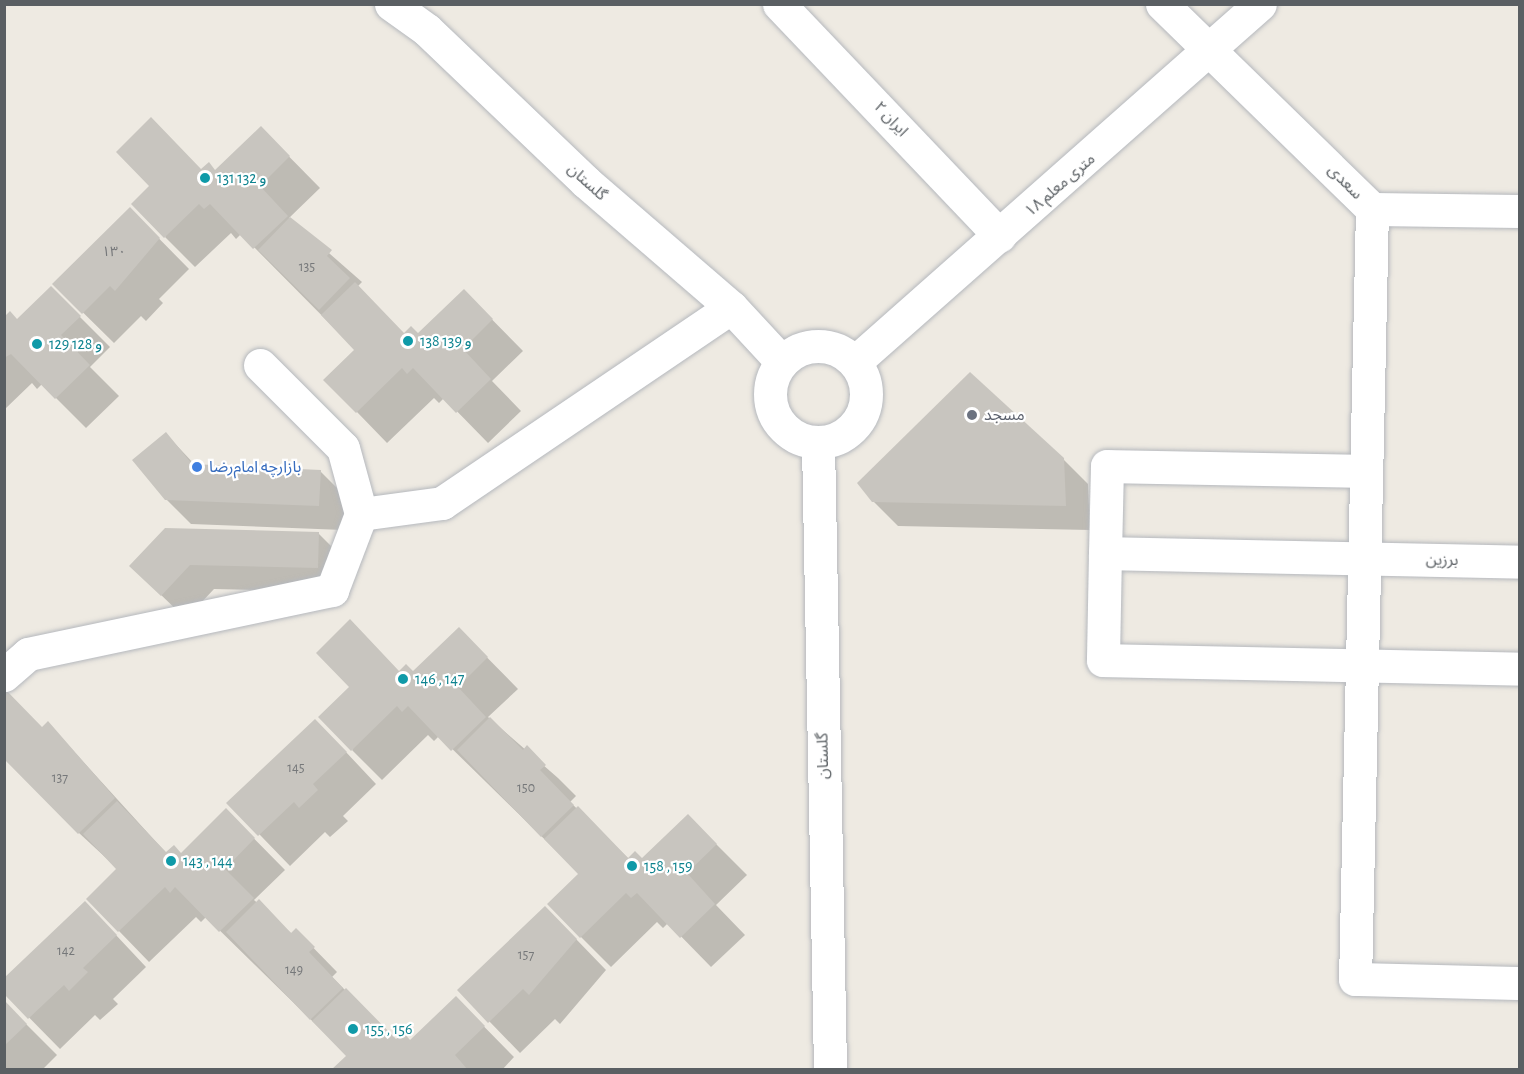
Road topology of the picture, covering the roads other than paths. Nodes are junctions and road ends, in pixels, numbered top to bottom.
1 (391, 4) edge
2 (779, 4) edge
3 (1162, 4) edge
4 (1260, 4) edge
5 (1213, 52) junction
6 (1372, 209) junction
7 (1520, 211) edge
8 (1000, 236) junction
9 (731, 307) junction
10 (781, 361) junction
11 (856, 361) junction
12 (260, 365) dead end
13 (818, 443) junction
14 (1366, 471) junction
15 (361, 514) junction
16 (1105, 553) junction
17 (1365, 559) junction
18 (1520, 562) edge
19 (1362, 665) junction
20 (1520, 669) edge
21 (4, 675) edge
22 (1520, 982) edge
23 (830, 1070) edge

1 - 9 street, گلستان
2 - 8 street, ایران ۲
3 - 5 street, سعدی
4 - 5 street, ۱۸ متری معلم
5 - 6 street, سعدی
5 - 8 street, ۱۸ متری معلم
6 - 7 street, سعدی
6 - 14 street
8 - 11 street, ۱۸ متری معلم
9 - 10 street, گلستان
9 - 15 street
10 - 11 street
10 - 13 street
11 - 13 street
12 - 15 street
13 - 23 street, گلستان
14 - 16 street
14 - 17 street
15 - 21 street
16 - 17 street, برزین
16 - 19 street
17 - 18 street, برزین
17 - 19 street
19 - 20 street
19 - 22 street

